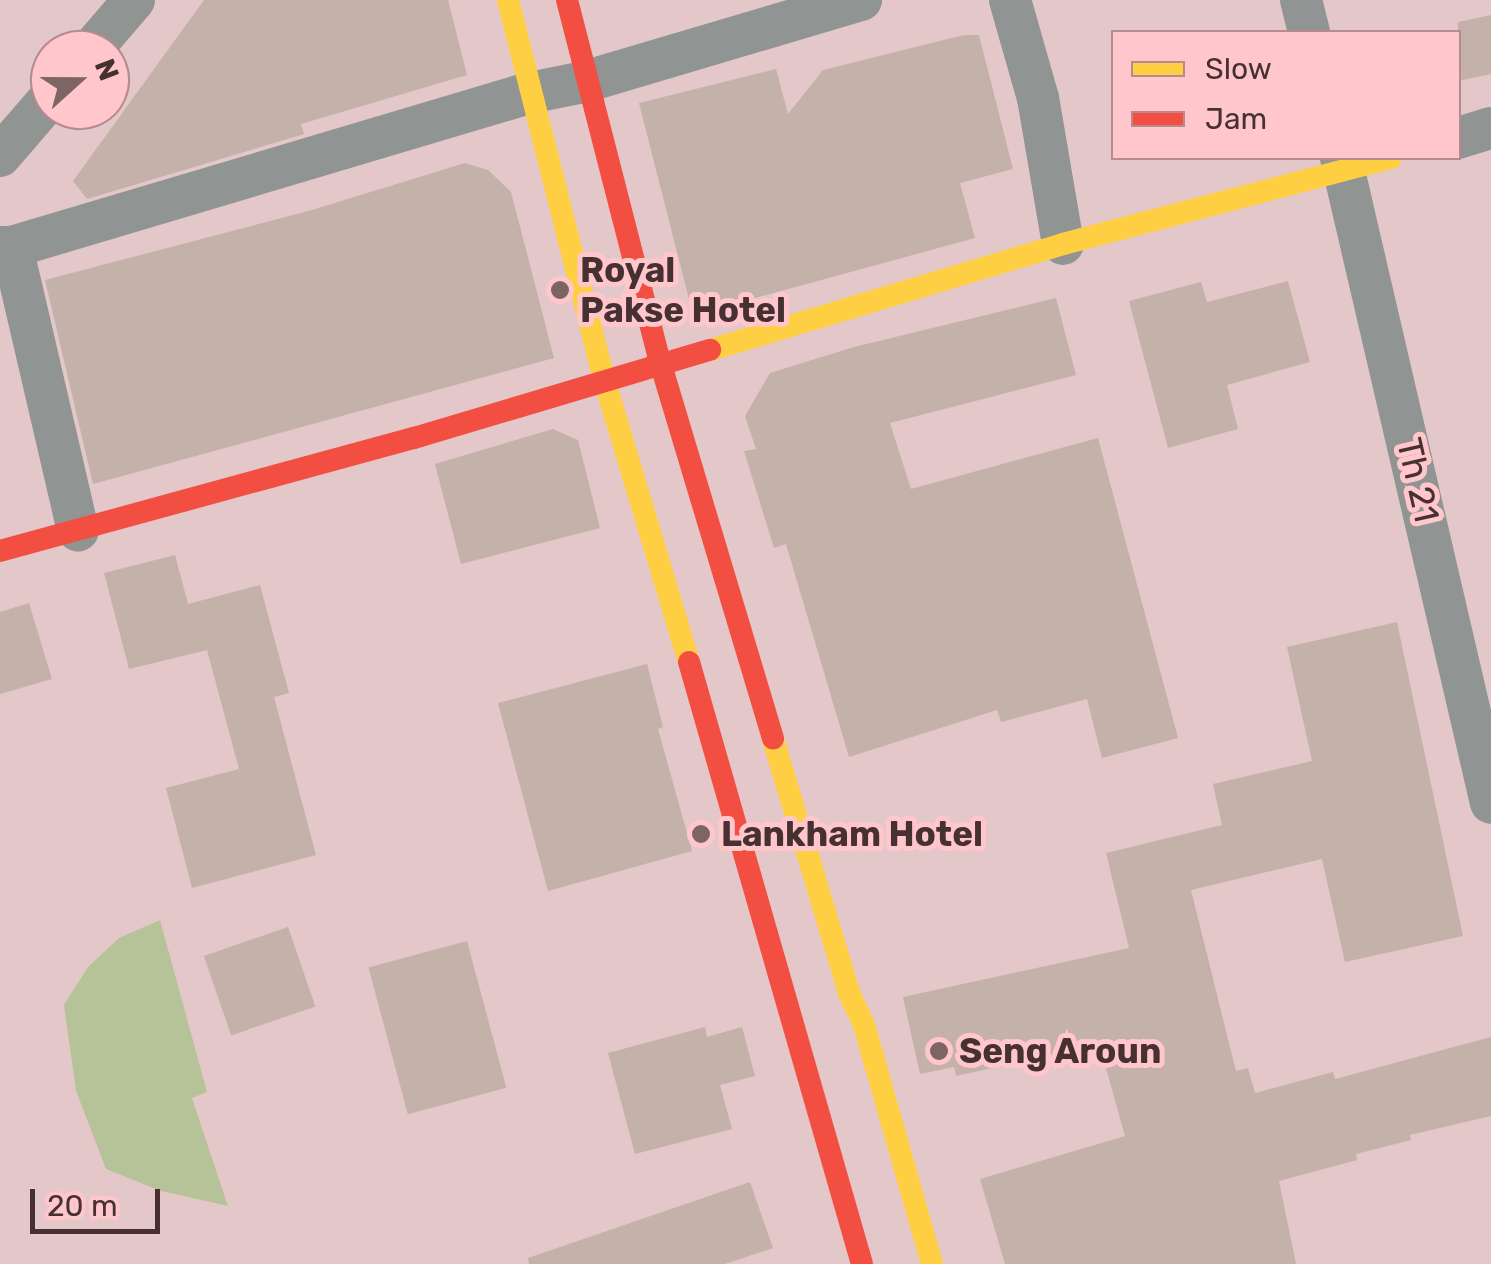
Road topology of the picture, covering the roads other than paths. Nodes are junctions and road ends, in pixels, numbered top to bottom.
1 (134, 0) edge
2 (508, 0) edge
3 (566, 0) edge
4 (861, 0) edge
5 (1010, 0) edge
6 (1301, 0) edge
7 (108, 30) edge
8 (1308, 30) edge
9 (584, 82) junction
10 (528, 93) junction
11 (30, 121) edge
12 (1491, 128) edge
13 (1461, 137) edge
14 (0, 156) edge
15 (1375, 160) edge
16 (1343, 164) edge
17 (1063, 244) junction
18 (6, 247) edge
19 (661, 365) junction
20 (604, 379) junction
21 (78, 530) junction
22 (0, 552) edge
23 (1491, 803) edge
24 (862, 1264) edge
25 (932, 1264) edge

1 - 7 street
2 - 10 main road
3 - 9 main road
4 - 9 street
5 - 17 street
6 - 8 street
9 - 10 street
9 - 19 main road
10 - 18 street
10 - 20 main road
11 - 14 street
12 - 13 street
15 - 16 main road
16 - 17 main road
16 - 23 street, Th 21
17 - 19 main road
18 - 21 street
19 - 20 main road
19 - 25 main road
20 - 21 main road
20 - 24 main road
21 - 22 main road

